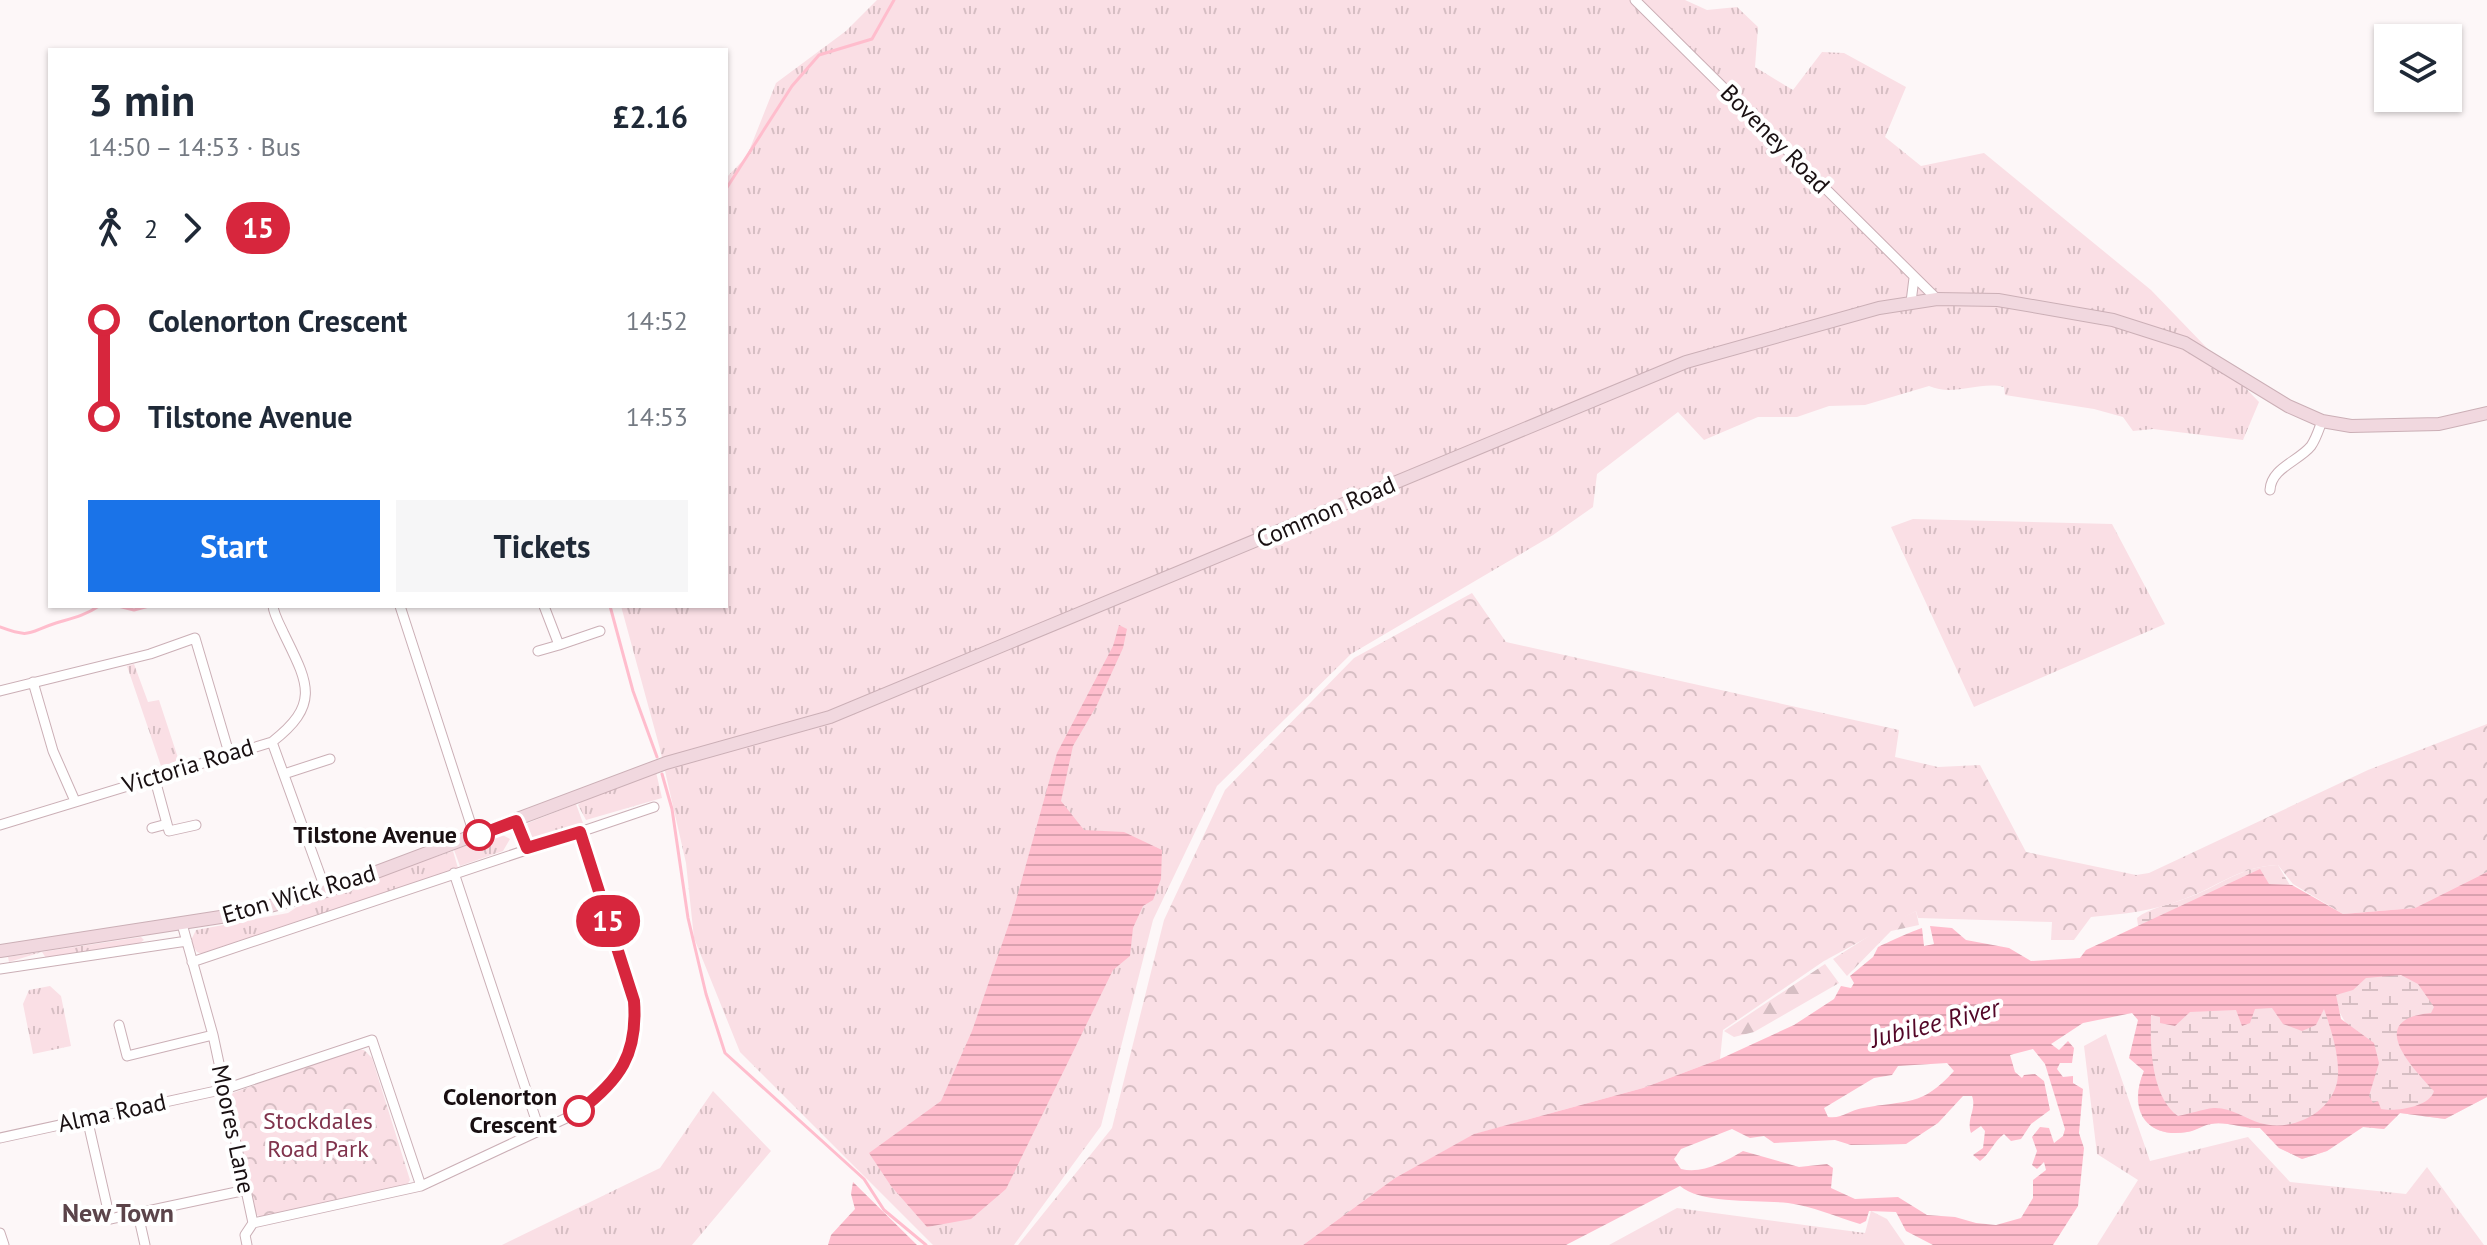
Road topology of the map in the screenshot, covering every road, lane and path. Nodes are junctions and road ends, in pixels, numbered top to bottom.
1 (1635, 0) edge
2 (1914, 278) junction
3 (1937, 299) junction
4 (1911, 302) junction
5 (2487, 413) edge
6 (2322, 421) junction
7 (2270, 490) dead end
8 (274, 608) edge
9 (401, 608) edge
10 (545, 608) edge
11 (600, 631) dead end
12 (559, 645) junction
13 (538, 651) dead end
14 (33, 682) junction
15 (0, 691) edge
16 (272, 742) junction
17 (723, 750) joint
18 (229, 753) junction
19 (330, 759) dead end
20 (284, 774) junction
21 (154, 776) junction
22 (75, 801) junction
23 (654, 807) dead end
24 (516, 821) junction
25 (167, 824) junction
26 (0, 825) edge
27 (196, 825) dead end
28 (152, 828) dead end
29 (582, 836) junction
30 (475, 837) junction
31 (527, 848) junction
32 (454, 873) junction
33 (326, 891) junction
34 (182, 924) junction
35 (187, 941) junction
36 (0, 951) edge
37 (192, 962) junction
38 (0, 969) edge
39 (119, 1025) dead end
40 (213, 1035) junction
41 (225, 1089) junction
42 (87, 1118) junction
43 (539, 1129) junction
44 (0, 1138) edge
45 (421, 1186) junction
46 (246, 1190) junction
47 (138, 1214) junction
48 (253, 1223) junction
49 (0, 1233) edge
50 (4, 1245) edge
51 (145, 1245) edge
52 (247, 1245) edge

1 - 2 street, Boveney Road
2 - 3 street, Boveney Road
2 - 4 street
3 - 4 main road, Common Road
3 - 6 main road, Common Road
4 - 17 main road, Common Road
5 - 6 main road, Common Road
6 - 7 street
8 - 16 street
9 - 30 street
10 - 12 street
11 - 12 street
12 - 13 street
14 - 15 street
14 - 18 street
14 - 22 street
16 - 18 street, Victoria Road
16 - 20 street, Victoria Road
17 - 24 main road, Eton Wick Road
18 - 21 street, Victoria Road
19 - 20 street
20 - 33 street, Victoria Road
21 - 22 street, Victoria Road
21 - 25 street
22 - 26 street, Victoria Road
23 - 29 street
24 - 30 main road, Eton Wick Road
24 - 31 street
25 - 27 street
25 - 28 street
29 - 31 street
29 - 43 street
30 - 33 main road, Eton Wick Road
31 - 32 street
32 - 37 street
32 - 43 street
33 - 34 main road, Eton Wick Road
34 - 35 street, Moores Lane
34 - 36 main road, Eton Wick Road
35 - 37 street, Moores Lane
35 - 38 street
37 - 40 street, Moores Lane
39 - 40 street, Moores Lane
40 - 41 street, Moores Lane
41 - 42 street, Alma Road
41 - 45 street, Alma Road
41 - 46 street, Moores Lane
42 - 44 street, Alma Road
42 - 47 street
43 - 45 street
45 - 48 street
46 - 47 street
46 - 48 street, Moores Lane
47 - 51 street
48 - 52 street
49 - 50 street

